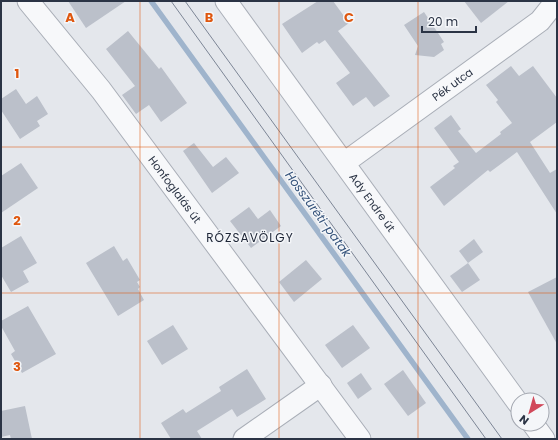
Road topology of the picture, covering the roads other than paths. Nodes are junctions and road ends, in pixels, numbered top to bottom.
1 (28, 1) edge
2 (226, 1) edge
3 (556, 3) edge
4 (344, 163) junction
5 (321, 384) junction
6 (510, 393) edge
7 (244, 439) edge
8 (360, 439) edge

1 - 5 street, Honfoglalás út
2 - 4 street, Ady Endre út
3 - 4 street, Pék utca
4 - 6 street, Ady Endre út
5 - 7 street
5 - 8 street, Honfoglalás út

